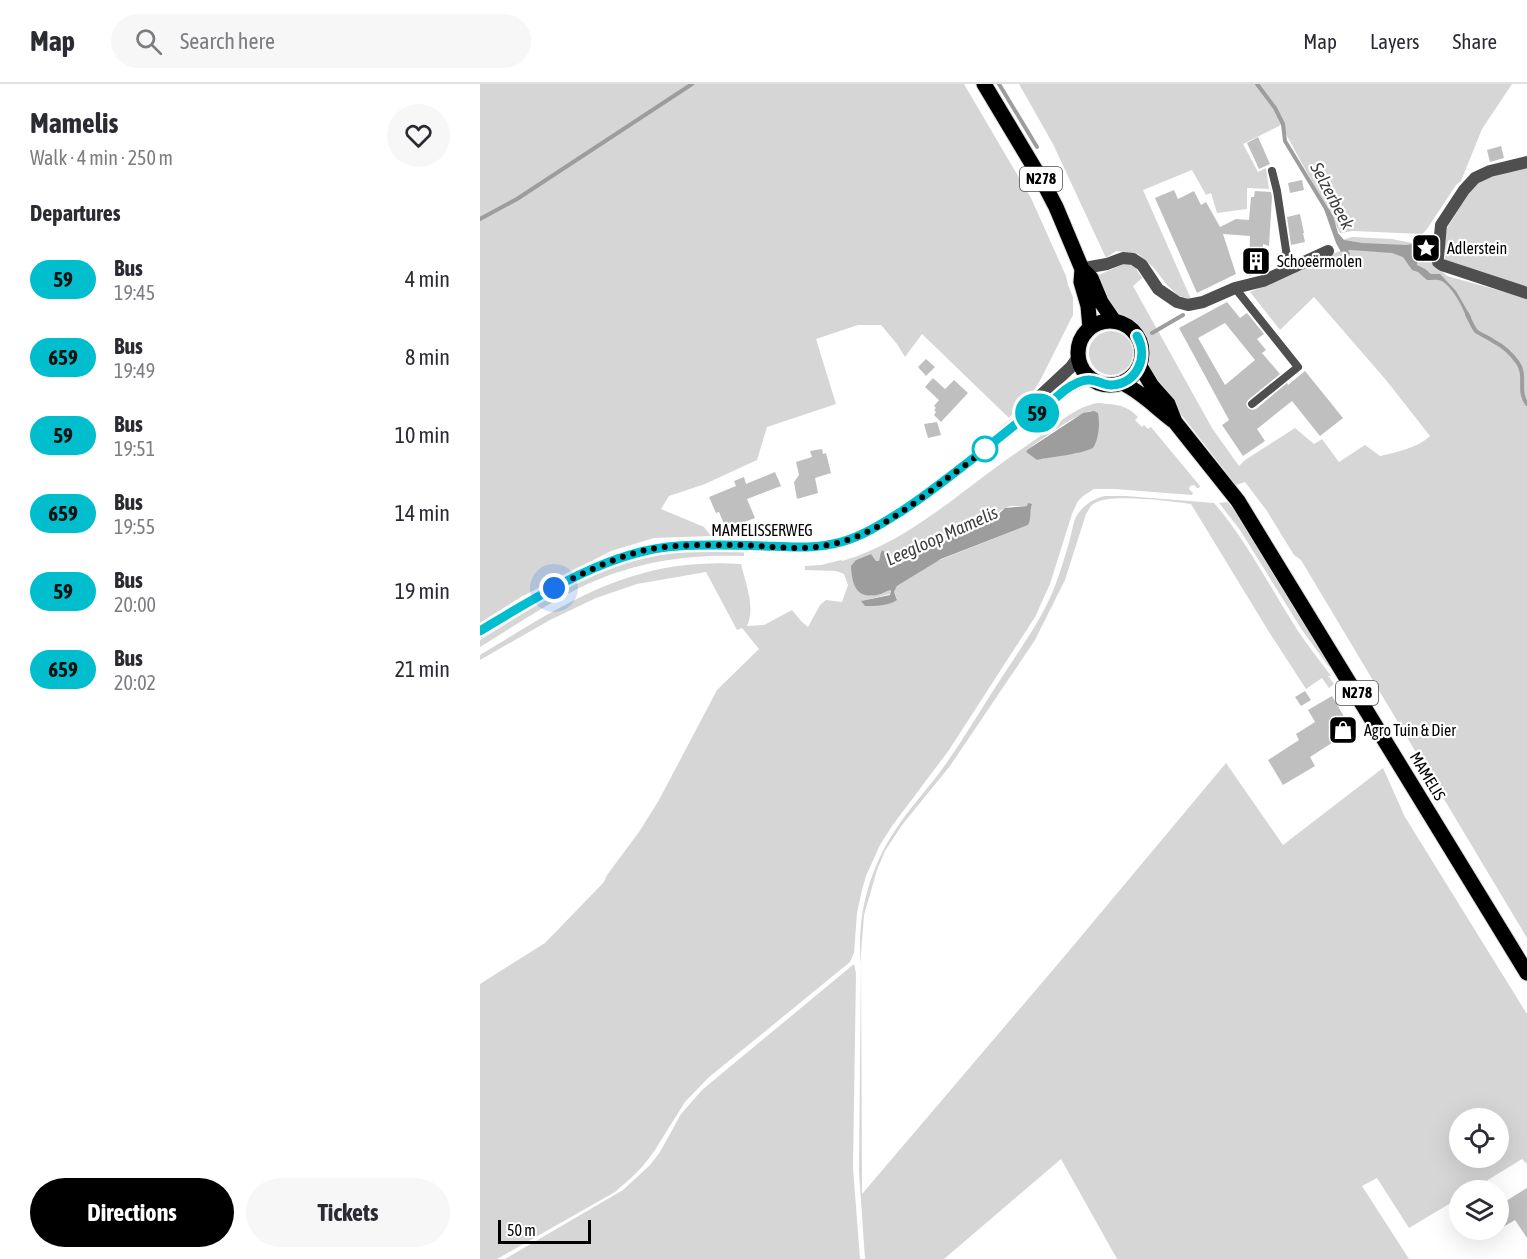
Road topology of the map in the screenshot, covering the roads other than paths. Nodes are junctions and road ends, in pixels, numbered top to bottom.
1 (984, 84) edge
2 (1527, 162) edge
3 (1272, 171) dead end
4 (1328, 251) dead end
5 (1082, 269) junction
6 (1289, 270) junction
7 (1235, 288) junction
8 (1527, 293) edge
9 (1114, 321) junction
10 (1090, 328) junction
11 (1078, 357) junction
12 (1140, 366) junction
13 (1092, 379) junction
14 (1122, 383) junction
15 (1252, 404) dead end
16 (1023, 417) junction
17 (1175, 422) junction
18 (480, 632) edge
19 (1527, 973) edge

1 - 5 main road, N278
2 - 8 street
3 - 6 lane
4 - 6 street
5 - 7 street
5 - 9 main road, N278
5 - 10 main road, N278
6 - 7 street
7 - 15 lane
9 - 10 main road
9 - 12 main road, N278
10 - 11 main road
11 - 13 main road
11 - 16 street, MAMELISSERWEG
12 - 14 main road
12 - 17 main road, MAMELIS / N278
13 - 14 main road, N278
13 - 16 street, MAMELISSERWEG
14 - 17 main road, MAMELIS / N278
16 - 18 street, MAMELISSERWEG
17 - 19 main road, MAMELIS / N278

